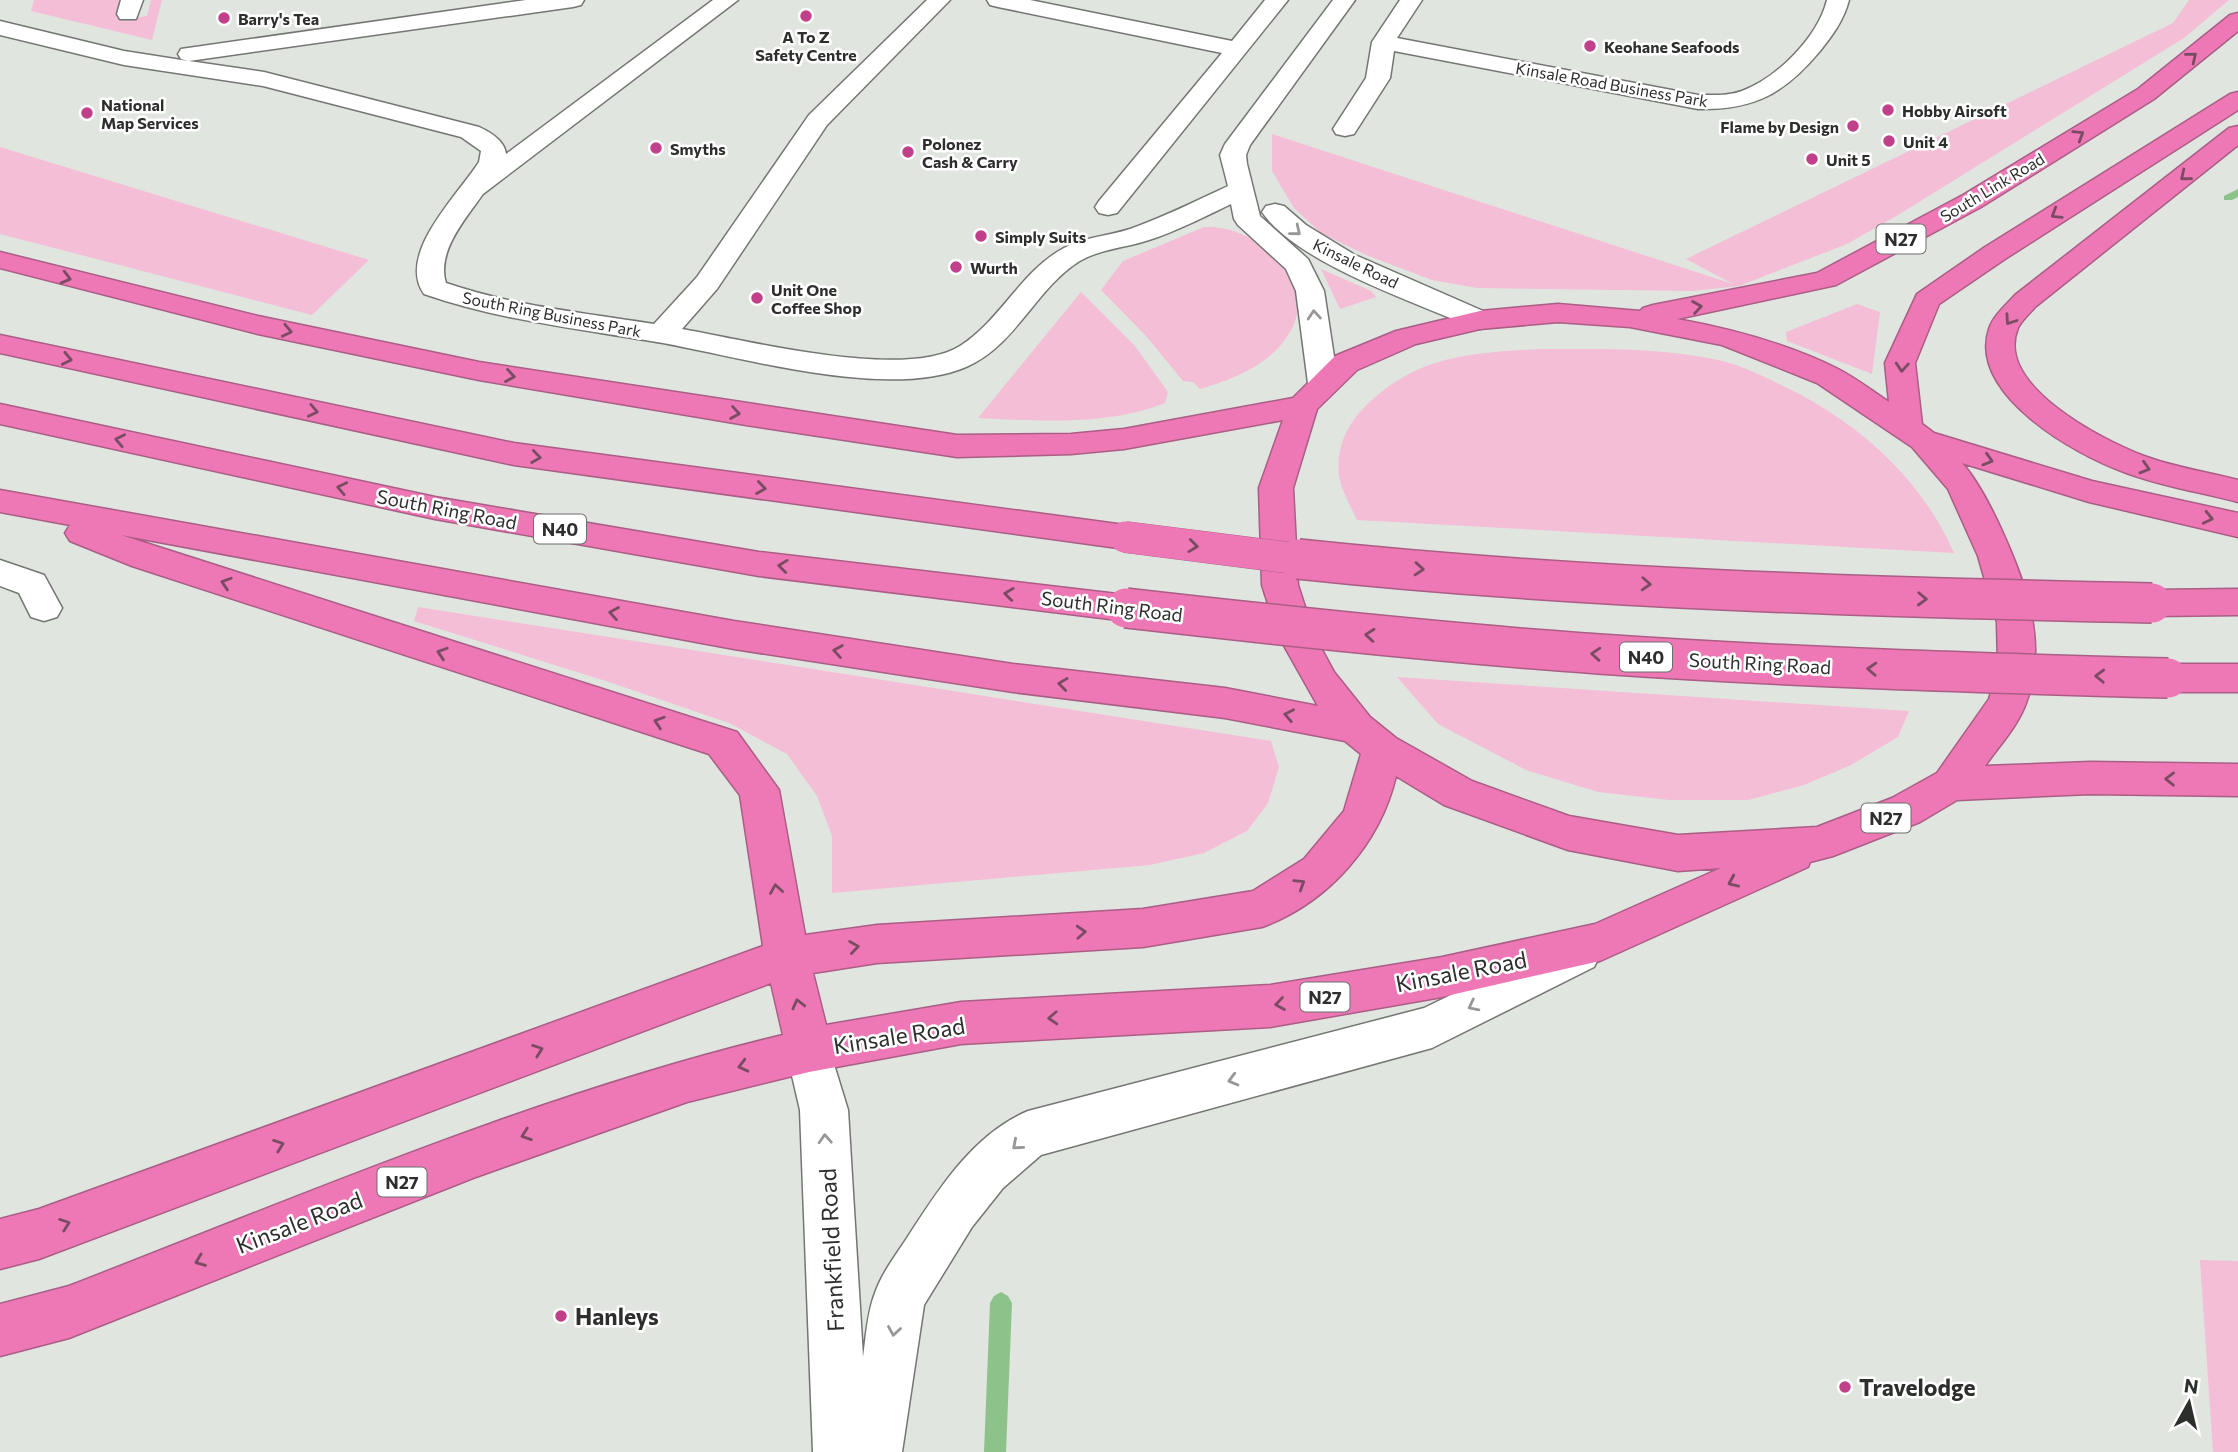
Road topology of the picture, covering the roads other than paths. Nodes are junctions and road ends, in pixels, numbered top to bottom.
1 (573, 0) edge
2 (727, 0) edge
3 (939, 0) edge
4 (998, 0) edge
5 (1277, 0) edge
6 (1344, 0) edge
7 (1411, 0) edge
8 (1838, 0) edge
9 (2238, 20) edge
10 (0, 28) edge
11 (1383, 42) junction
12 (1237, 49) junction
13 (142, 60) junction
14 (1238, 94) junction
15 (2238, 99) edge
16 (1345, 129) dead end
17 (2238, 133) edge
18 (1242, 189) junction
19 (472, 191) junction
20 (1108, 207) dead end
21 (0, 260) edge
22 (1630, 318) junction
23 (1480, 320) junction
24 (661, 334) junction
25 (0, 344) edge
26 (1313, 394) junction
27 (0, 414) edge
28 (1915, 434) junction
29 (2238, 491) edge
30 (0, 501) edge
31 (2238, 525) edge
32 (0, 573) edge
33 (2238, 602) edge
34 (44, 608) dead end
35 (2238, 678) edge
36 (1369, 738) junction
37 (2238, 779) edge
38 (1951, 784) junction
39 (1818, 844) junction
40 (1600, 942) junction
41 (787, 957) junction
42 (809, 1050) junction
43 (0, 1244) edge
44 (0, 1330) edge
45 (841, 1452) edge
46 (874, 1452) edge

1 - 13 street
2 - 19 street
3 - 24 street
4 - 12 street
5 - 12 street
6 - 14 street, Kinsale Road
7 - 11 street
8 - 11 street, Kinsale Road Business Park
22 -> 9 highway, South Link Road / N27
10 - 13 street, South Ring Business Park
11 - 16 street
12 - 14 street
13 - 19 street, South Ring Business Park
14 - 18 street, Kinsale Road
14 - 20 street
15 -> 28 highway
17 -> 29 highway
18 -> 23 street, Kinsale Road
18 - 24 street, South Ring Business Park
26 -> 18 street, Kinsale Road
19 - 24 street, South Ring Business Park
21 -> 26 highway
22 - 23 highway, N27
22 - 28 highway, N27
23 - 26 highway, N27
25 -> 33 highway, bridge
26 - 36 highway, N27
35 -> 27 highway, South Ring Road / N40, bridge
28 -> 31 highway
28 - 38 highway, N27
36 -> 30 highway
41 -> 30 highway
32 - 34 street
36 - 39 highway, N27
41 -> 36 highway
37 -> 38 highway
38 - 39 highway, N27
39 -> 40 highway, Kinsale Road / N27
40 -> 42 highway, Kinsale Road / N27
40 -> 46 street
42 -> 41 highway
43 -> 41 highway
42 -> 44 highway, Kinsale Road / N27
45 -> 42 street, Frankfield Road

